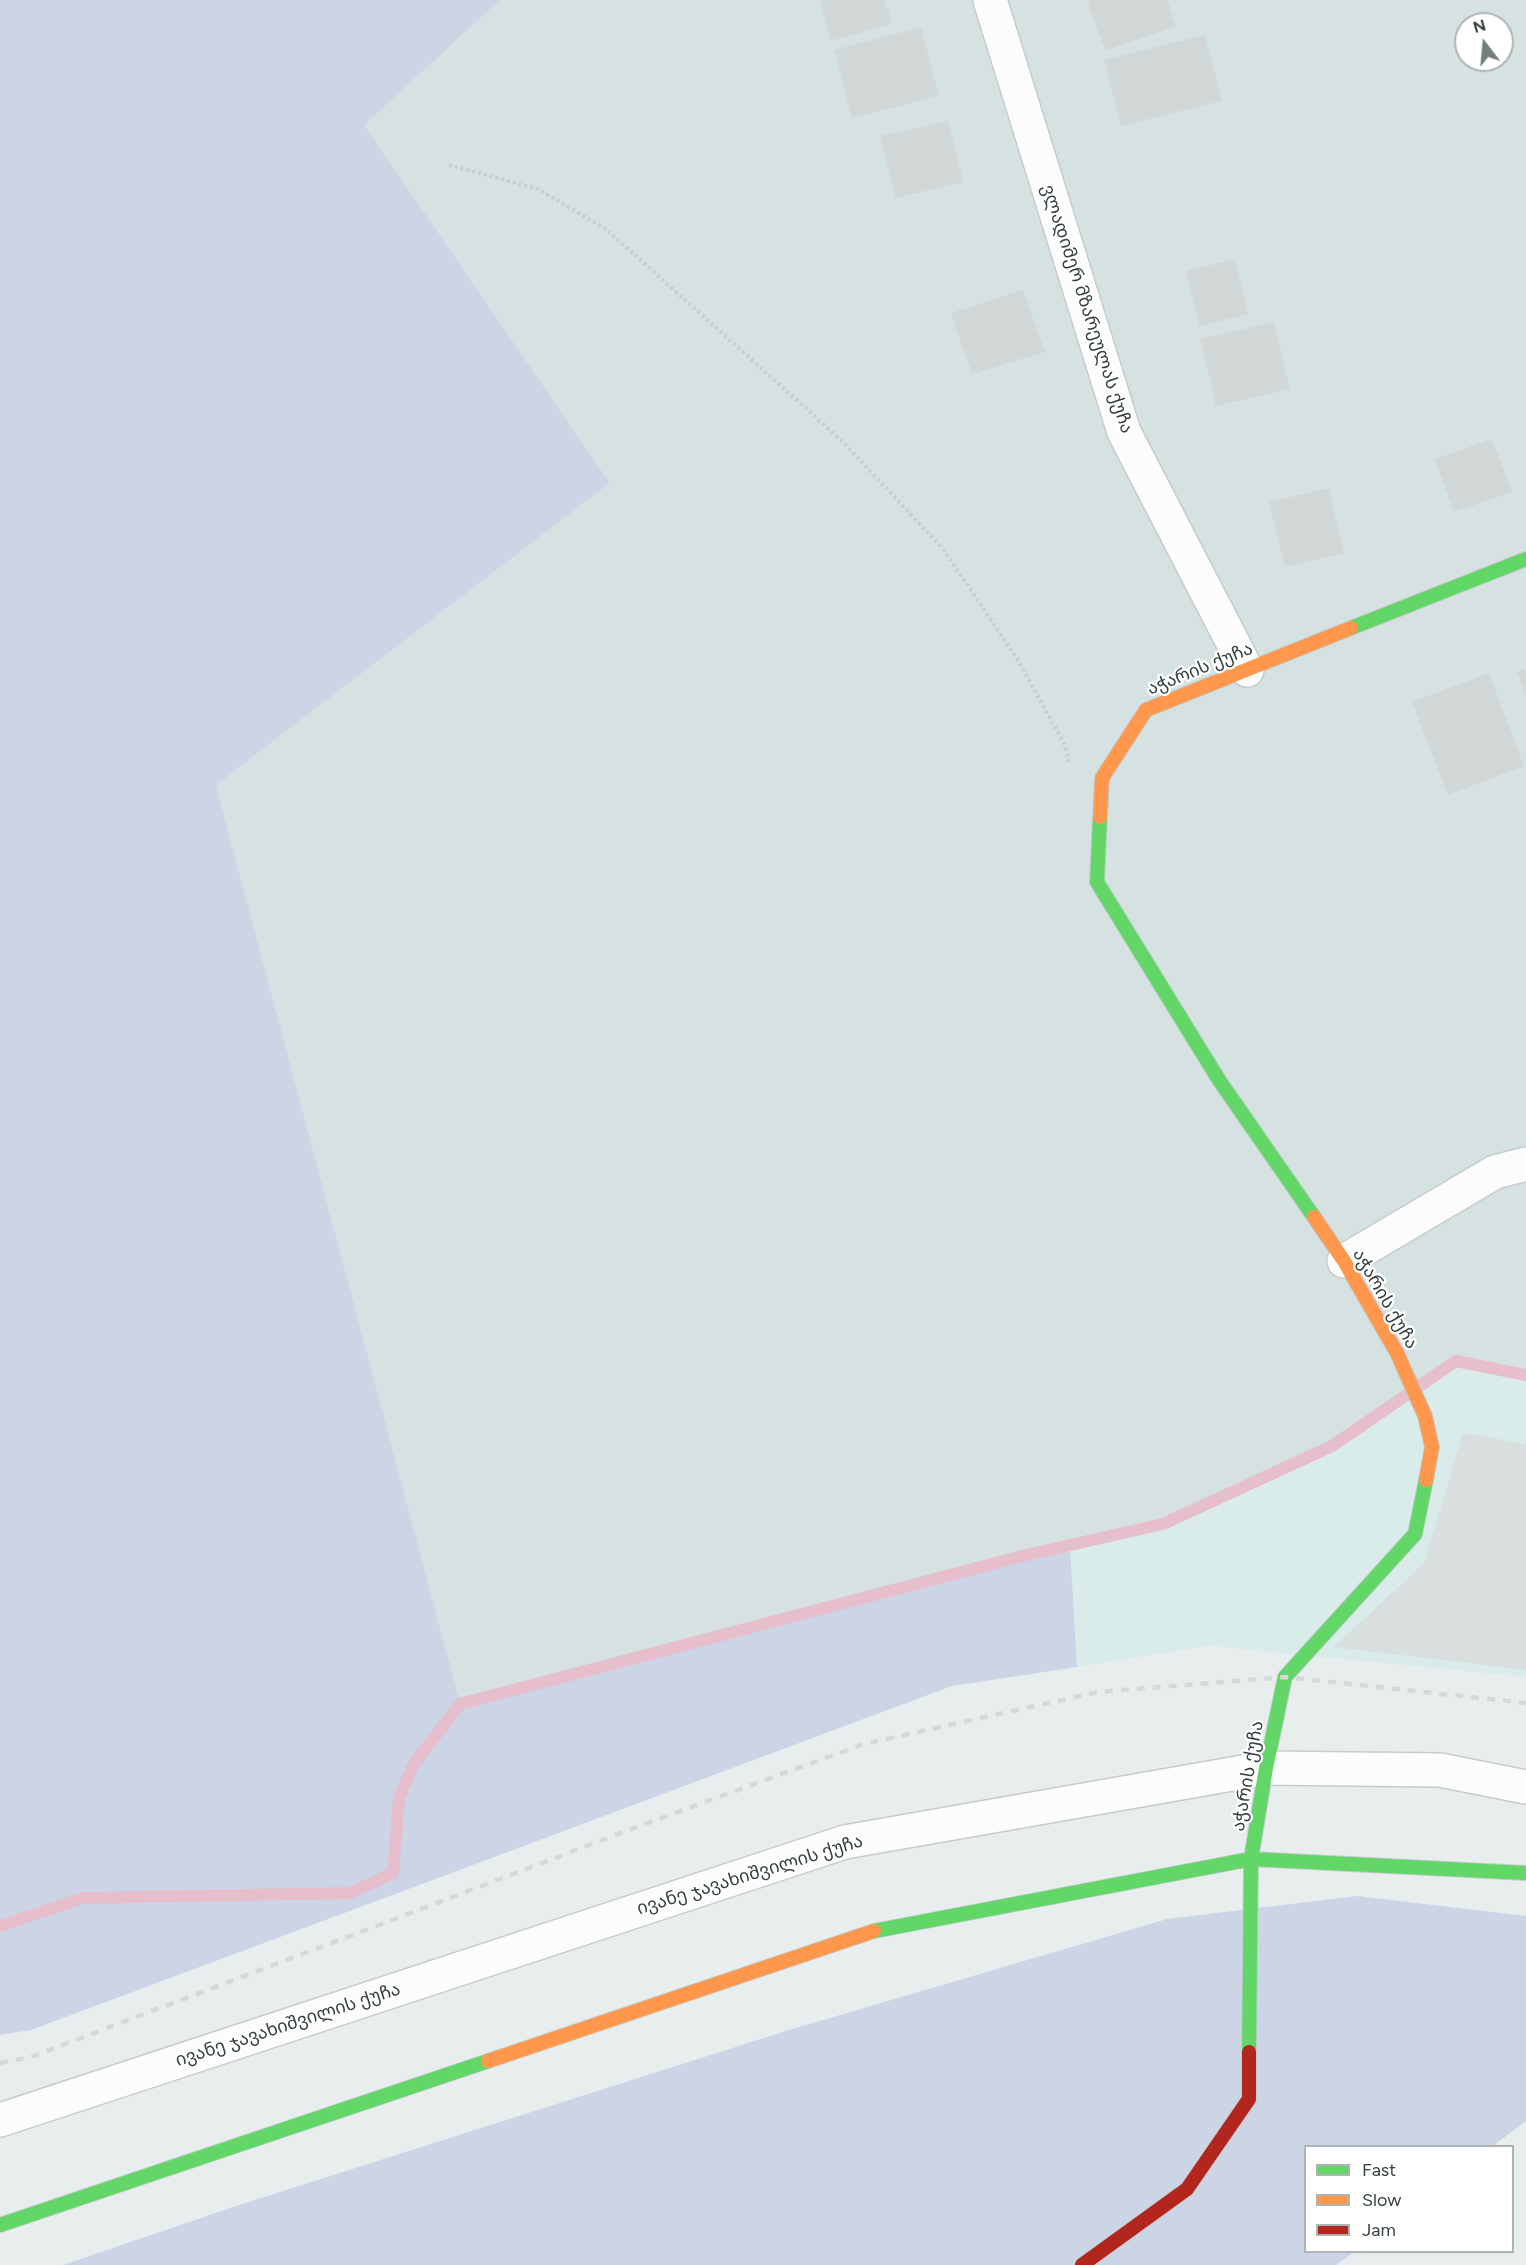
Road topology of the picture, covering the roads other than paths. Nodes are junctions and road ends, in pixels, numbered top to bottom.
1 (990, 0) edge
2 (1526, 559) edge
3 (1247, 670) junction
4 (1526, 1164) edge
5 (1344, 1261) junction
6 (1266, 1768) junction
7 (1526, 1787) edge
8 (1251, 1859) junction
9 (1526, 1873) edge
10 (0, 2120) edge
11 (0, 2225) edge
12 (1082, 2265) edge

1 - 3 street, ვლადიმერ მზარეულას ქუჩა
2 - 3 street, აჭარის ქუჩა
3 - 5 street, აჭარის ქუჩა
4 - 5 street
5 - 6 street, აჭარის ქუჩა
6 - 7 street, ივანე ჯავახიშვილის ქუჩა
6 - 8 street, აჭარის ქუჩა
6 - 10 street, ივანე ჯავახიშვილის ქუჩა
8 - 9 street
8 - 11 street
8 - 12 street, აჭარის ქუჩა

